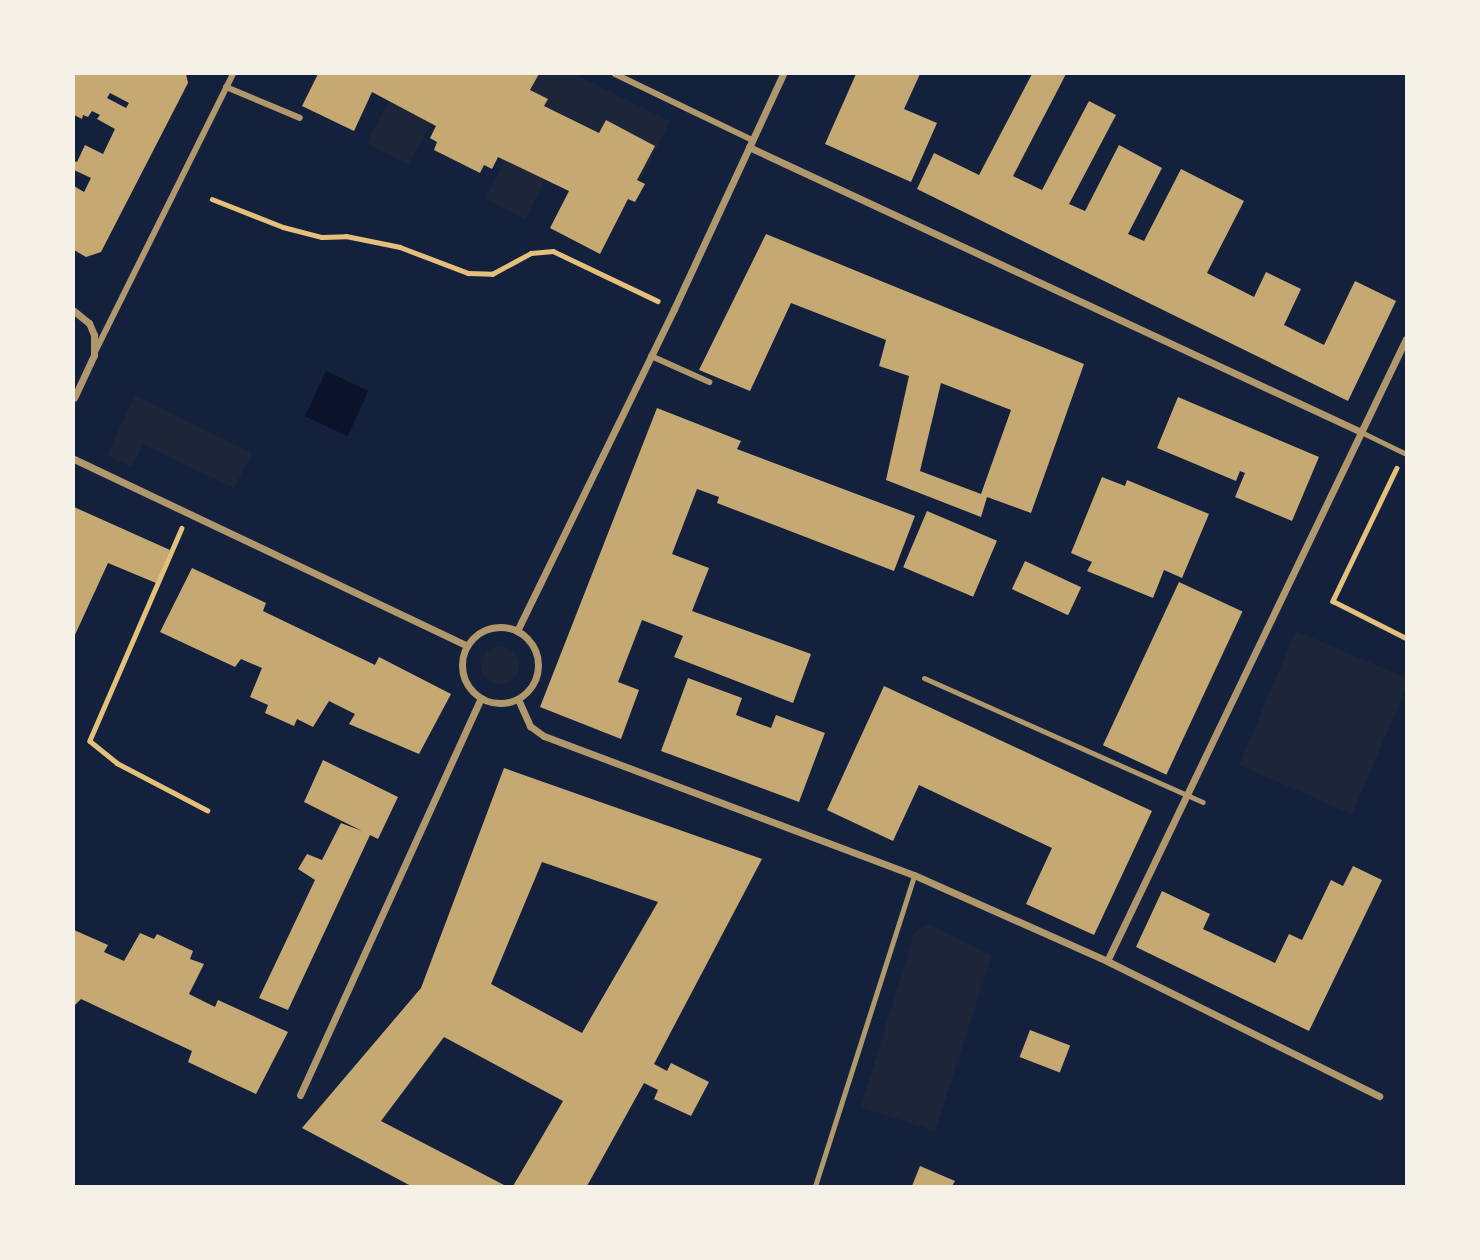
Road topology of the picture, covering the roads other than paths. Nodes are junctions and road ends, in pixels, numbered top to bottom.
1 (233, 74) edge
2 (615, 74) edge
3 (783, 74) edge
4 (226, 87) junction
5 (300, 118) dead end
6 (750, 144) junction
7 (74, 312) edge
8 (1406, 339) edge
9 (94, 355) junction
10 (651, 356) junction
11 (709, 382) dead end
12 (74, 398) edge
13 (1361, 432) junction
14 (1404, 453) road end
15 (74, 458) edge
16 (517, 631) junction
17 (467, 646) junction
18 (925, 678) dead end
19 (481, 698) junction
20 (518, 699) junction
21 (1189, 795) junction
22 (1203, 802) dead end
23 (914, 874) junction
24 (1107, 961) junction
25 (300, 1095) dead end
26 (1379, 1096) dead end
27 (815, 1186) edge

1 - 4 street
2 - 6 street
3 - 6 street
4 - 5 street
4 - 9 street
6 - 10 street
6 - 13 street
7 - 9 street
8 - 13 street
9 - 12 street
10 - 11 street
10 - 16 street
13 - 14 lane
13 - 21 street
15 - 17 street
16 - 17 street
16 - 20 street
17 - 19 street
18 - 21 lane
19 - 20 street
19 - 25 street
20 - 23 street
21 - 22 lane
21 - 24 street
23 - 24 street
23 - 27 lane
24 - 26 street

